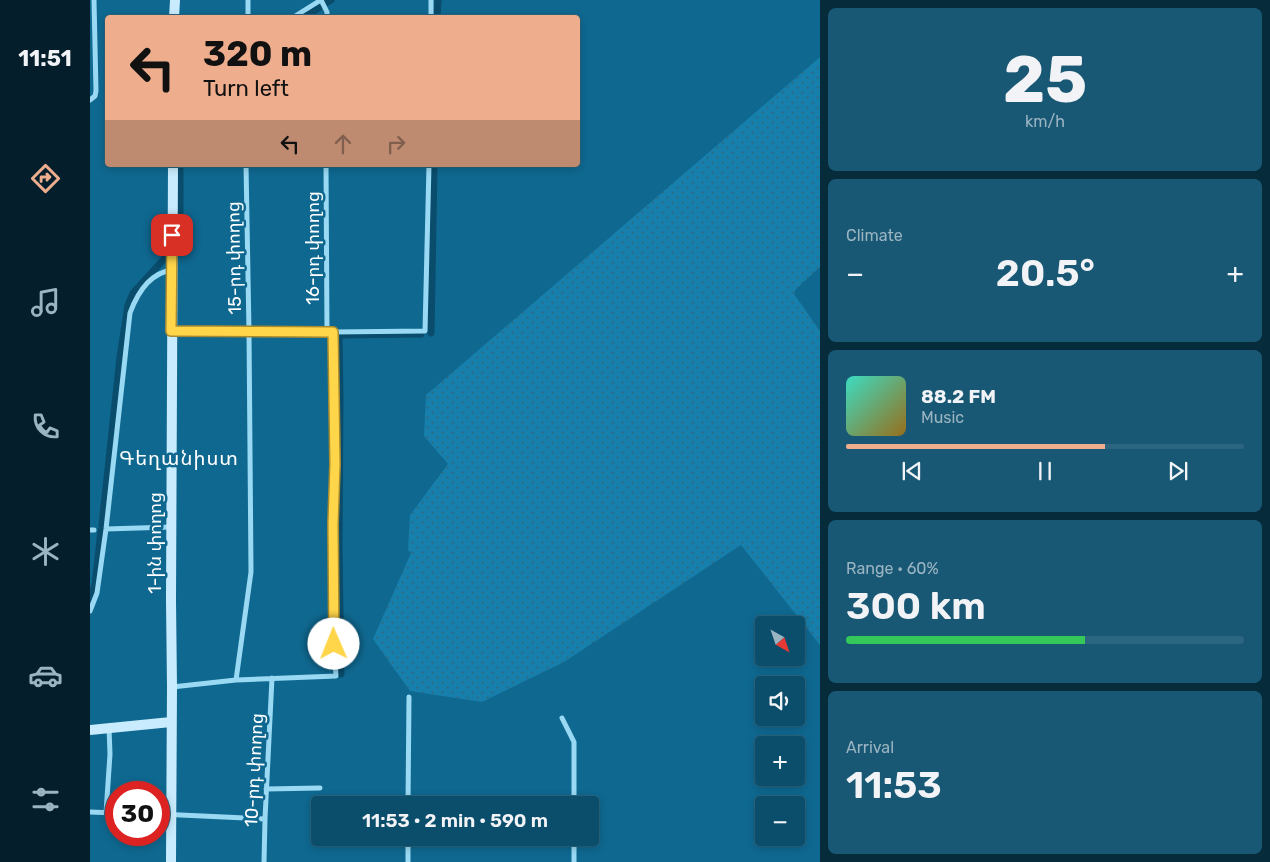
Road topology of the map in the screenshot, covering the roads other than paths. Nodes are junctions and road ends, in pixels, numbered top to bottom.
1 (94, 0) edge
2 (175, 0) edge
3 (248, 0) edge
4 (321, 0) edge
5 (431, 0) edge
6 (174, 15) edge
7 (248, 15) edge
8 (297, 15) edge
9 (327, 15) edge
10 (431, 15) edge
11 (92, 22) edge
12 (90, 100) edge
13 (173, 167) edge
14 (246, 167) edge
15 (326, 167) edge
16 (429, 167) edge
17 (172, 270) junction
18 (171, 331) junction
19 (249, 331) junction
20 (327, 332) junction
21 (333, 332) junction
22 (171, 528) junction
23 (106, 529) junction
24 (90, 611) edge
25 (272, 678) junction
26 (236, 680) junction
27 (172, 687) junction
28 (409, 697) dead end
29 (562, 718) dead end
30 (171, 722) junction
31 (109, 728) junction
32 (90, 730) edge
33 (108, 781) edge
34 (320, 788) dead end
35 (266, 789) junction
36 (408, 796) edge
37 (574, 796) edge
38 (90, 812) edge
39 (105, 813) edge
40 (171, 814) junction
41 (265, 819) junction
42 (408, 846) edge
43 (574, 846) edge
44 (171, 862) edge
45 (264, 862) edge
46 (408, 862) edge
47 (574, 862) edge

1 - 11 street
2 - 6 main road
3 - 7 street
4 - 8 street
4 - 9 street
5 - 10 street
11 - 12 street
13 - 17 main road, 1-ին փողոց
14 - 19 street, 15-րդ փողոց
15 - 20 street, 16-րդ փողոց
16 - 21 street
17 - 18 main road, 1-ին փողոց
17 - 23 street
18 - 19 street
18 - 22 main road, 1-ին փողոց
19 - 20 street
19 - 26 street, 15-րդ փողոց
20 - 21 street
21 - 25 street
22 - 23 street
22 - 27 main road, 1-ին փողոց
23 - 24 street
25 - 26 street
25 - 35 street, 10-րդ փողոց
26 - 27 street
27 - 30 main road, 1-ին փողոց
28 - 36 street
29 - 37 street
30 - 31 main road
30 - 40 main road, 1-ին փողոց
31 - 32 main road
31 - 33 street
34 - 35 street
35 - 41 street, 10-րդ փողոց
38 - 39 street
40 - 41 street
40 - 44 main road, 1-ին փողոց
41 - 45 street, 10-րդ փողոց
42 - 46 street
43 - 47 street

